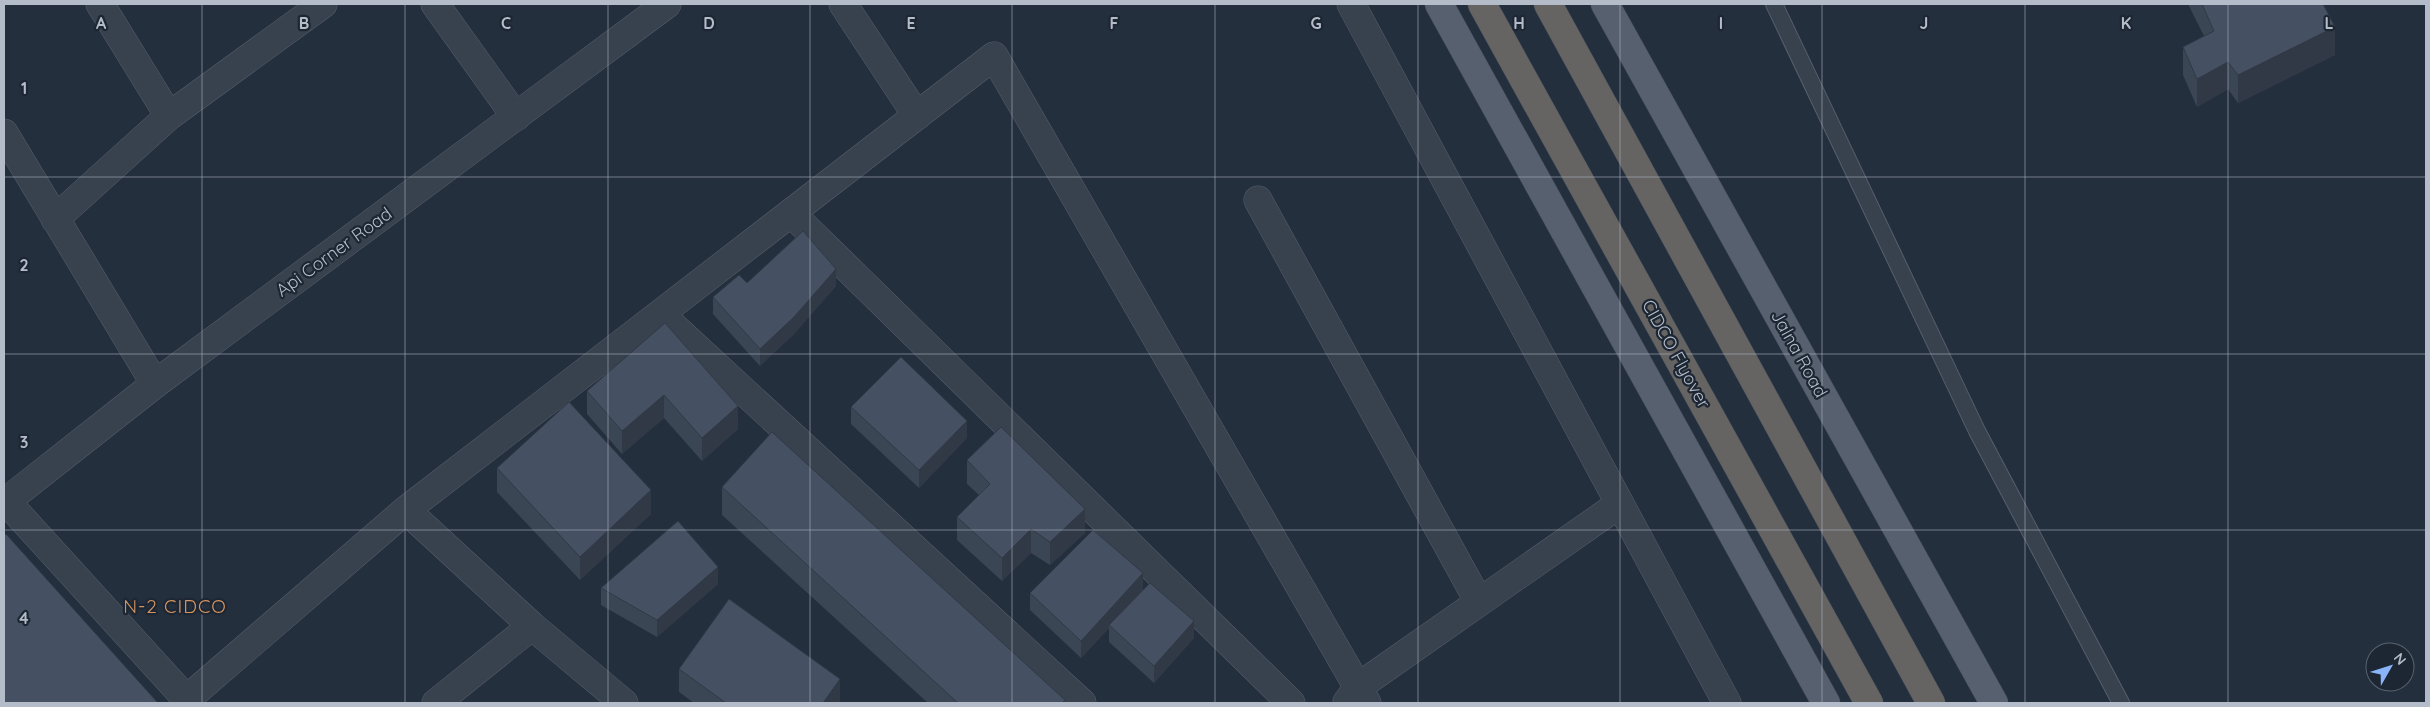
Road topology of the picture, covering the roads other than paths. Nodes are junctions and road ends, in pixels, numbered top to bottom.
1 (100, 4) edge
2 (323, 4) edge
3 (435, 4) edge
4 (667, 4) edge
5 (843, 4) edge
6 (1351, 4) edge
7 (1439, 4) edge
8 (1482, 4) edge
9 (1548, 4) edge
10 (1605, 4) edge
11 (1774, 4) edge
12 (169, 116) junction
13 (917, 116) junction
14 (516, 117) junction
15 (4, 133) edge
16 (1258, 200) dead end
17 (791, 214) junction
18 (55, 219) junction
19 (660, 314) junction
20 (155, 384) junction
21 (5, 502) edge
22 (1618, 505) junction
23 (406, 510) junction
24 (1479, 602) junction
25 (532, 626) junction
26 (1357, 698) edge
27 (189, 701) edge
28 (436, 703) edge
29 (624, 703) edge
30 (1082, 703) edge
31 (1292, 703) edge
32 (1726, 703) edge
33 (1826, 703) edge
34 (1869, 703) edge
35 (1931, 703) edge
36 (1994, 703) edge
37 (2121, 703) edge

1 - 12 street
2 - 12 street
3 - 14 street
4 - 14 street, Api Corner Road
5 - 13 street
6 - 22 street
7 - 33 main road
8 - 34 highway, CIDCO Flyover
9 - 35 highway
10 - 36 main road, Jalna Road
11 - 37 lane
12 - 18 street
13 - 17 street
13 - 26 street
14 - 20 street, Api Corner Road
15 - 18 street
16 - 24 street
17 - 19 street
17 - 31 street
18 - 20 street
19 - 23 street
19 - 30 street
20 - 21 street, Api Corner Road
21 - 27 street
22 - 24 street
22 - 32 street
23 - 25 street
23 - 27 street
24 - 26 street
25 - 28 street
25 - 29 street

